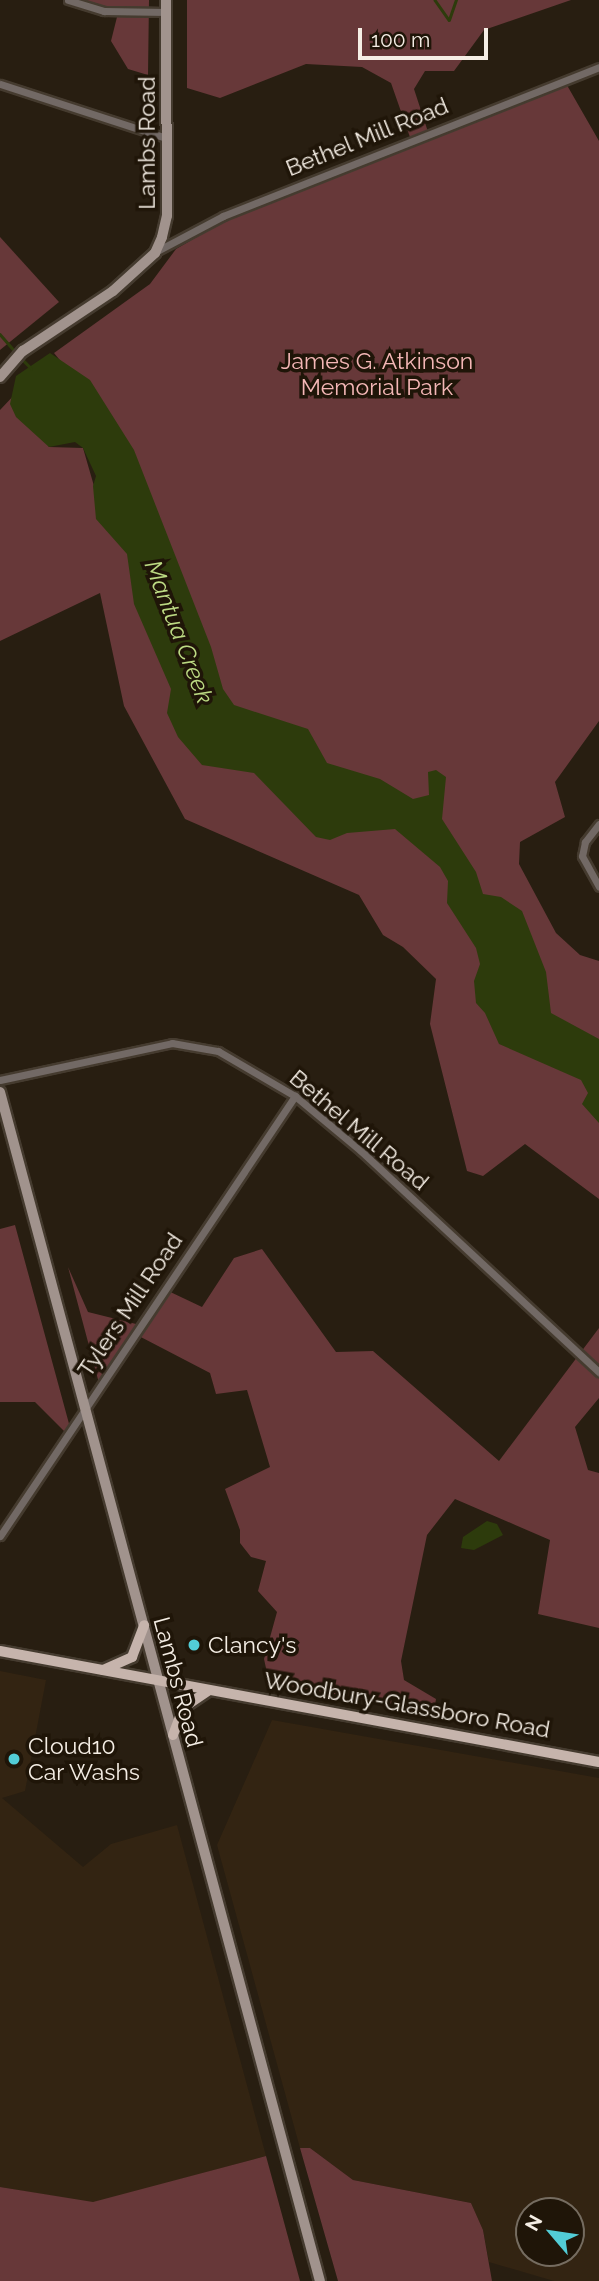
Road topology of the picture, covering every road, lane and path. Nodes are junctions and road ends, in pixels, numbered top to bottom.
1 (68, 0) edge
2 (166, 0) edge
3 (166, 12) junction
4 (599, 67) edge
5 (0, 84) edge
6 (166, 138) junction
7 (155, 253) junction
8 (0, 377) edge
9 (599, 824) edge
10 (599, 887) edge
11 (0, 1080) edge
12 (0, 1092) edge
13 (295, 1096) junction
14 (599, 1372) edge
15 (83, 1409) junction
16 (0, 1536) edge
17 (144, 1625) junction
18 (0, 1651) edge
19 (99, 1671) junction
20 (158, 1682) junction
21 (208, 1691) junction
22 (173, 1735) junction
23 (599, 1762) edge
24 (320, 2281) edge

1 - 3 street
2 - 3 main road, Lambs Road
3 - 6 main road, Lambs Road
4 - 7 street, Bethel Mill Road
5 - 6 street
6 - 7 main road, Lambs Road
7 - 8 main road
9 - 10 street
11 - 13 street, Bethel Mill Road
12 - 15 main road, Lambs Road
13 - 14 street, Bethel Mill Road
13 - 15 street, Tylers Mill Road
15 - 16 street, Tylers Mill Road
15 - 17 main road, Lambs Road
17 - 19 main road
17 - 20 main road, Lambs Road
18 - 19 main road, Woodbury-Glassboro Road
19 - 20 main road, Woodbury-Glassboro Road
20 - 21 main road, Woodbury-Glassboro Road
20 - 22 main road, Lambs Road
21 - 22 main road
21 - 23 main road, Woodbury-Glassboro Road
22 - 24 main road, Lambs Road

